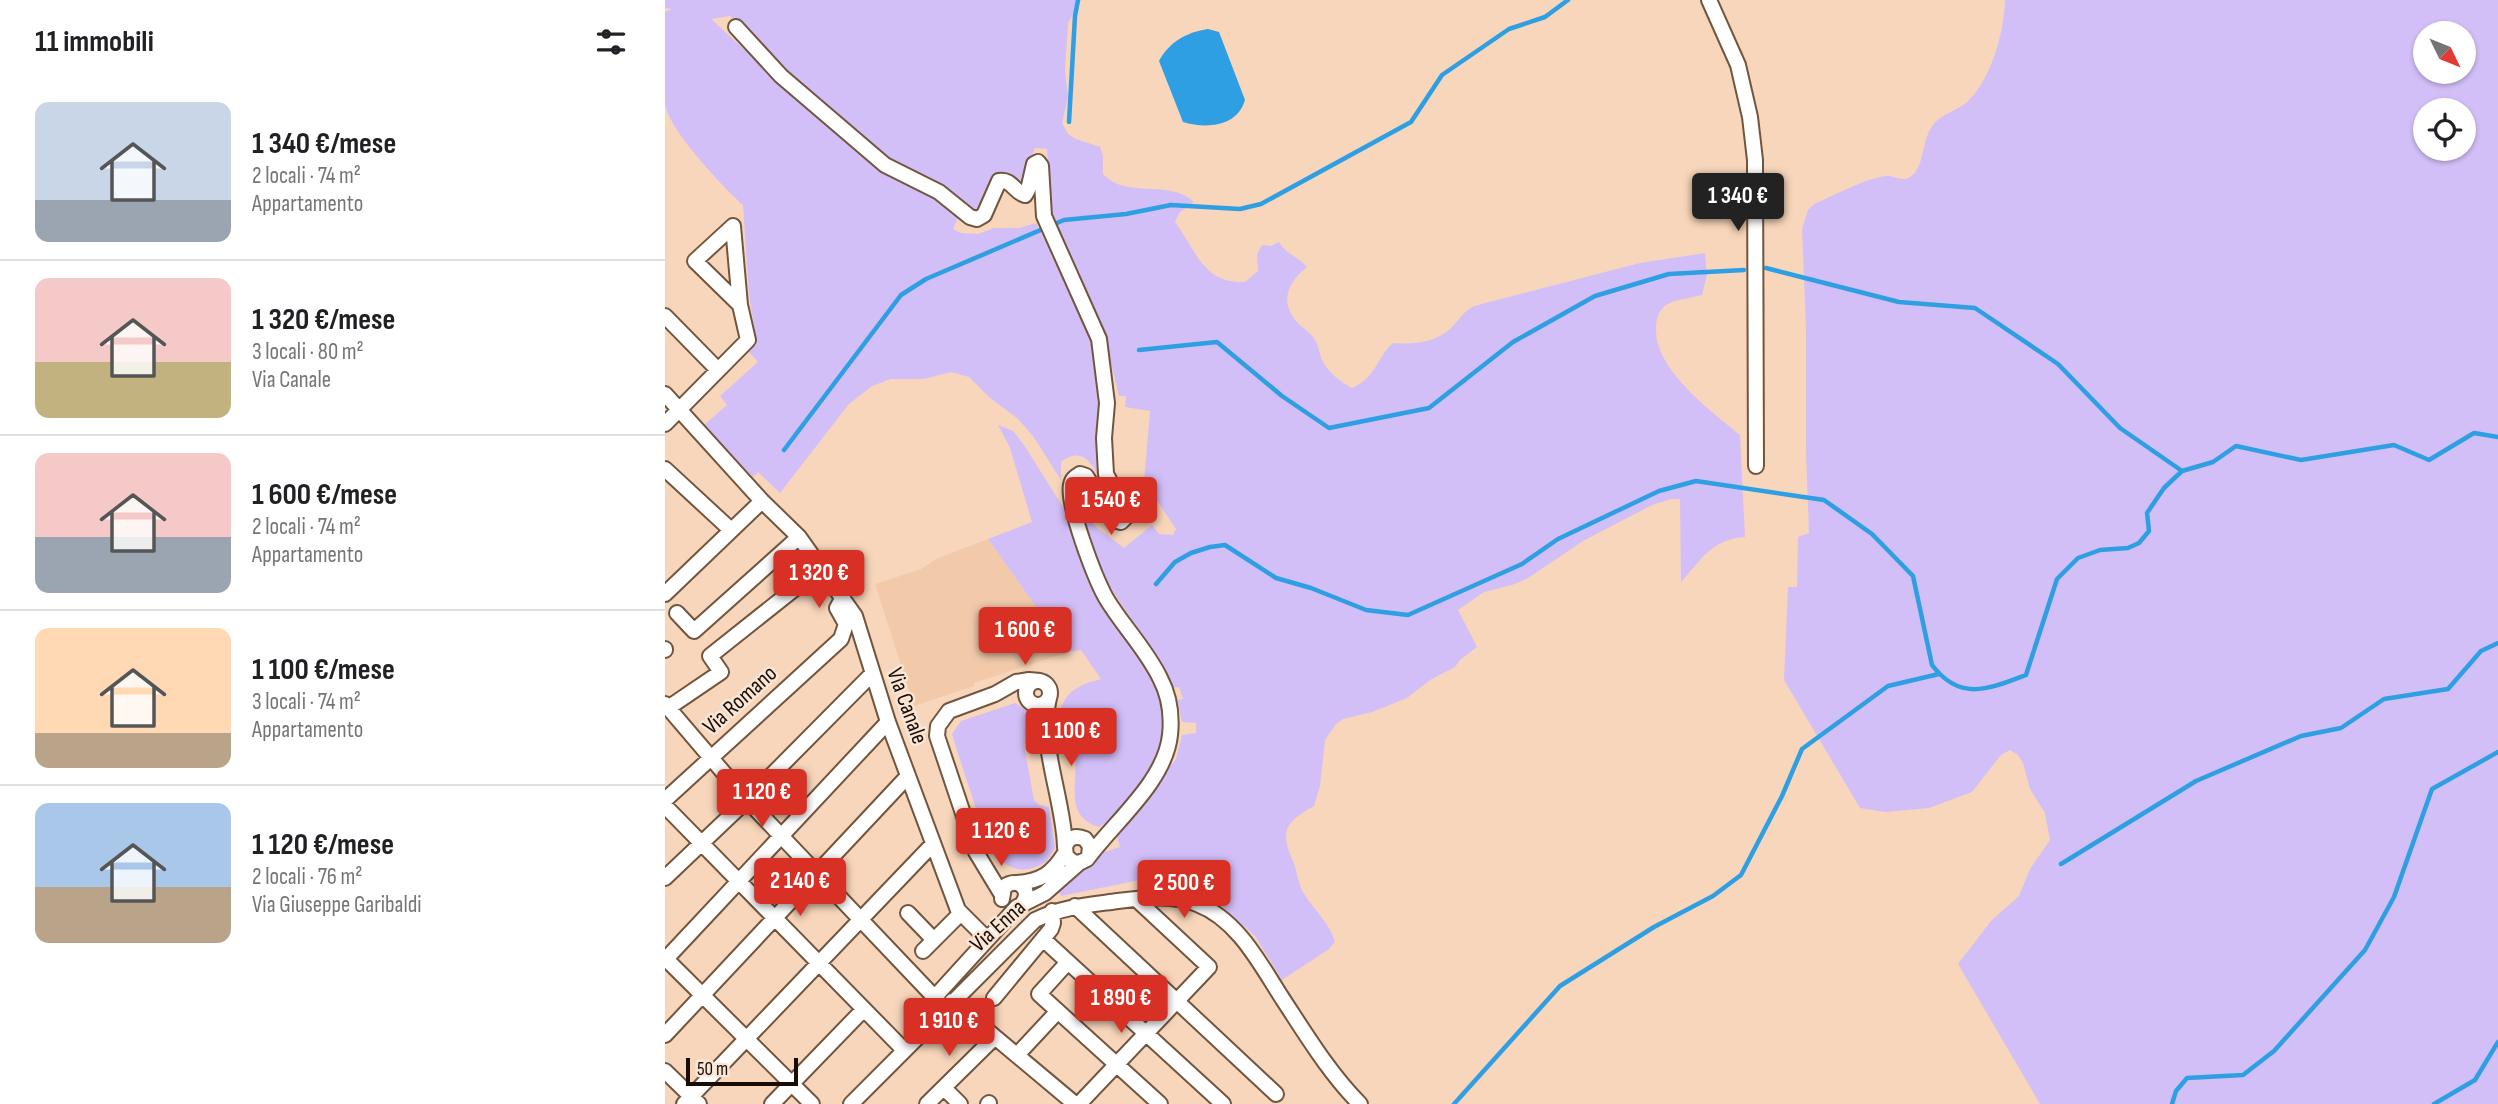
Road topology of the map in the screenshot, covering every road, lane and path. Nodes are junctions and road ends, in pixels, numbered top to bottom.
1 (1709, 0) edge
2 (736, 27) dead end
3 (740, 305) junction
4 (665, 316) edge
5 (718, 370) junction
6 (665, 394) edge
7 (679, 410) junction
8 (665, 424) edge
9 (1756, 466) dead end
10 (665, 469) edge
11 (762, 501) junction
12 (731, 530) junction
13 (799, 537) junction
14 (823, 567) junction
15 (665, 594) edge
16 (843, 597) junction
17 (677, 613) dead end
18 (871, 675) junction
19 (995, 694) junction
20 (1037, 699) junction
21 (666, 706) edge
22 (888, 722) junction
23 (710, 758) junction
24 (908, 776) junction
25 (665, 800) edge
26 (747, 800) junction
27 (665, 806) edge
28 (1063, 818) junction
29 (1113, 827) junction
30 (780, 835) junction
31 (1082, 838) junction
32 (699, 843) junction
33 (933, 844) junction
34 (1065, 850) junction
35 (1084, 860) junction
36 (983, 864) junction
37 (817, 874) junction
38 (665, 878) edge
39 (737, 881) junction
40 (1014, 882) junction
41 (1002, 897) junction
42 (1136, 899) junction
43 (1019, 906) junction
44 (1075, 906) junction
45 (1052, 911) junction
46 (908, 912) dead end
47 (961, 913) junction
48 (775, 919) junction
49 (860, 921) junction
50 (987, 939) junction
51 (1043, 939) junction
52 (935, 940) junction
53 (923, 951) dead end
54 (665, 959) edge
55 (1068, 962) junction
56 (819, 963) junction
57 (702, 995) junction
58 (994, 998) dead end
59 (1177, 1001) junction
60 (943, 1002) junction
61 (864, 1009) junction
62 (1058, 1011) junction
63 (1146, 1033) junction
64 (665, 1035) edge
65 (995, 1037) junction
66 (746, 1039) junction
67 (904, 1050) junction
68 (1017, 1055) junction
69 (1116, 1065) junction
70 (665, 1071) edge
71 (791, 1084) junction
72 (944, 1088) junction
73 (1276, 1094) dead end
74 (691, 1102) edge
75 (772, 1104) edge
76 (812, 1104) edge
77 (851, 1104) edge
78 (927, 1104) edge
79 (960, 1104) edge
80 (1077, 1104) edge
81 (1160, 1104) edge
82 (1223, 1104) edge
83 (1360, 1104) edge

1 - 9 street
2 - 29 street
3 - 3 street
3 - 5 street
4 - 5 street
5 - 7 street
6 - 7 street, Via Canale
7 - 8 street
7 - 11 street, Via Canale
10 - 12 street
11 - 12 street
11 - 13 street, Via Canale
12 - 15 street
13 - 14 street, Via Canale
13 - 17 street
14 - 16 street, Via Canale
14 - 21 street
16 - 18 street, Via Canale
16 - 23 street, Via Romano
18 - 22 street, Via Canale
18 - 26 street
19 - 20 street
19 - 20 street
19 - 36 street
20 - 28 street
21 - 23 street
22 - 24 street, Via Canale
22 - 30 street
23 - 25 street, Via Romano
23 - 26 street
24 - 33 street, Via Canale
24 - 37 street
26 - 30 street
26 - 32 street
27 - 32 street
28 - 31 street
28 - 34 street
29 - 31 street
29 - 35 street
30 - 37 street
30 - 39 street
31 - 34 street
31 - 35 street
32 - 38 street
32 - 39 street
33 - 47 street, Via Canale
33 - 49 street
34 - 35 street
34 - 40 street
35 - 43 street
36 - 40 street
36 - 41 street
37 - 48 street
37 - 49 street
39 - 48 street
39 - 54 street
40 - 41 street
40 - 43 street
41 - 43 street
41 - 50 street
42 - 44 street, Via Enna
42 - 59 street
42 - 83 street, Via Enna
43 - 50 street
44 - 45 street, Via Enna
44 - 59 street
45 - 51 street
45 - 60 street, Via Enna
46 - 52 street
47 - 50 street, Via Canale
47 - 52 street
48 - 56 street
48 - 57 street
49 - 56 street
49 - 60 street
50 - 60 street
51 - 55 street
51 - 58 street
52 - 53 street
54 - 57 street
55 - 62 street
55 - 63 street
56 - 61 street
56 - 66 street
57 - 64 street
57 - 66 street
59 - 63 street
59 - 73 street
60 - 65 street
60 - 67 street
61 - 67 street
61 - 71 street
62 - 68 street
62 - 69 street
63 - 69 street
63 - 82 street
65 - 68 street
65 - 72 street
66 - 71 street
66 - 74 street
67 - 77 street
68 - 80 street
69 - 80 street
69 - 81 street
70 - 74 street
71 - 75 street
71 - 76 street
72 - 78 street
72 - 79 street

